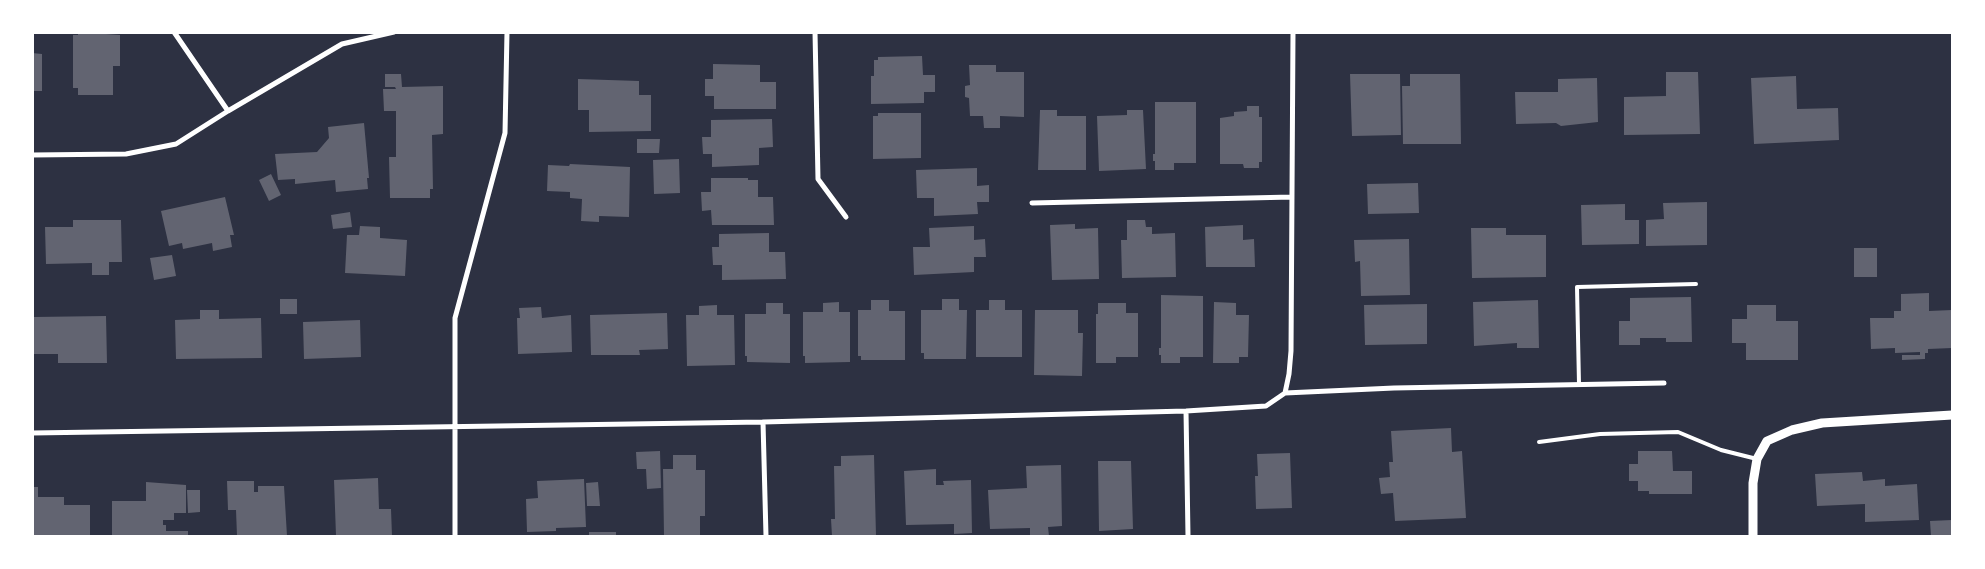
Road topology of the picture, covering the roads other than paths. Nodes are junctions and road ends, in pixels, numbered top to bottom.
1 (174, 32) edge
2 (394, 32) edge
3 (507, 32) edge
4 (815, 32) edge
5 (1293, 32) edge
6 (228, 111) junction
7 (32, 155) edge
8 (1292, 197) junction
9 (1032, 203) dead end
10 (846, 217) dead end
11 (1696, 284) dead end
12 (1664, 383) dead end
13 (1579, 384) junction
14 (1285, 393) junction
15 (1186, 410) junction
16 (1952, 415) edge
17 (763, 422) junction
18 (454, 426) junction
19 (32, 433) edge
20 (1539, 442) dead end
21 (1757, 459) junction
22 (455, 536) edge
23 (766, 536) edge
24 (1188, 536) edge
25 (1753, 536) edge

1 - 6 street
2 - 6 street
3 - 18 street
4 - 10 street
5 - 8 street
6 - 7 street
8 - 9 street
8 - 14 street
11 - 13 lane
12 - 13 street
13 - 14 street
14 - 15 street
15 - 17 street
15 - 24 street
16 - 21 street
17 - 18 street
17 - 23 street
18 - 19 street
18 - 22 street
20 - 21 lane
21 - 25 street

